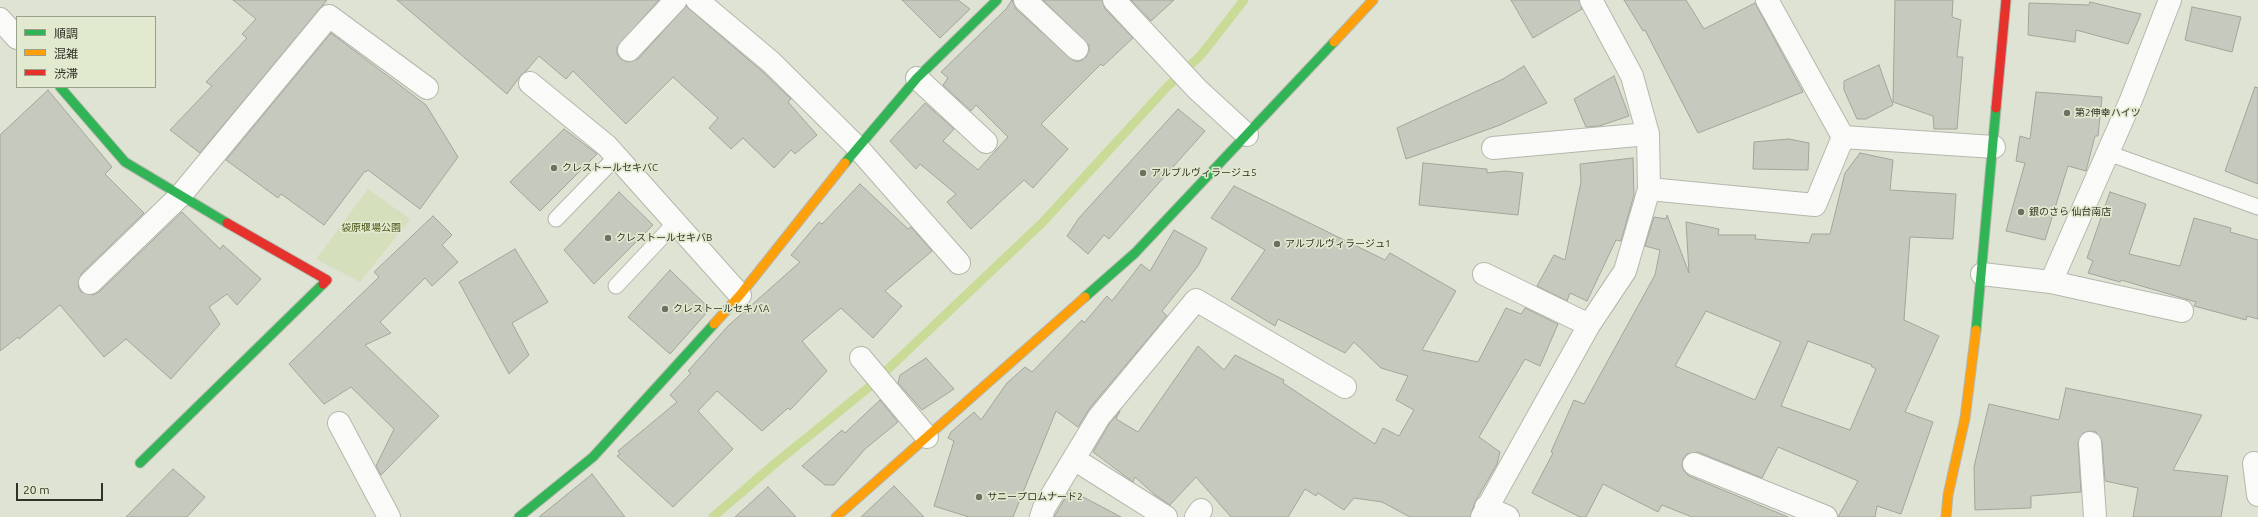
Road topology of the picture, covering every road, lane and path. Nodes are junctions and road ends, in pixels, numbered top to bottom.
1 (676, 0) edge
2 (697, 0) edge
3 (997, 0) edge
4 (1025, 0) edge
5 (1114, 0) edge
6 (1374, 0) edge
7 (1591, 0) edge
8 (1767, 0) edge
9 (2006, 0) edge
10 (2170, 0) edge
11 (0, 19) edge
12 (16, 37) edge
13 (1077, 49) dead end
14 (629, 50) dead end
15 (917, 78) junction
16 (530, 83) dead end
17 (61, 88) edge
18 (427, 88) dead end
19 (1247, 134) junction
20 (1648, 134) junction
21 (1843, 136) junction
22 (986, 142) dead end
23 (857, 147) junction
24 (1994, 147) junction
25 (1493, 148) dead end
26 (2108, 153) junction
27 (617, 156) junction
28 (1649, 189) junction
29 (180, 196) junction
30 (2258, 207) edge
31 (556, 219) dead end
32 (676, 222) junction
33 (959, 263) dead end
34 (1484, 274) dead end
35 (1982, 274) junction
36 (2051, 282) junction
37 (90, 283) dead end
38 (616, 286) dead end
39 (740, 295) junction
40 (2182, 311) dead end
41 (1589, 324) junction
42 (861, 358) dead end
43 (1345, 387) dead end
44 (340, 423) dead end
45 (927, 437) junction
46 (2090, 443) dead end
47 (1074, 460) junction
48 (140, 463) dead end
49 (2254, 463) dead end
50 (1694, 464) dead end
51 (2258, 495) edge
52 (1484, 512) edge
53 (389, 517) edge
54 (519, 517) edge
55 (836, 517) edge
56 (1041, 517) edge
57 (1166, 517) edge
58 (1508, 517) edge
59 (1826, 517) edge
60 (1946, 517) edge
61 (2096, 517) edge

1 - 14 street
2 - 23 street
3 - 15 street
4 - 13 street
5 - 19 street
6 - 19 street
7 - 20 street
8 - 21 street
9 - 24 street
10 - 26 street
11 - 12 street
15 - 22 street
15 - 23 street
16 - 27 street
17 - 29 street
18 - 29 street
19 - 45 street
20 - 25 street
20 - 28 street
21 - 24 street
21 - 28 street
23 - 33 street
23 - 39 street
24 - 35 street
26 - 30 lane
26 - 36 street
27 - 31 lane
27 - 32 street
28 - 41 street
29 - 37 street
29 - 48 street
32 - 38 lane
32 - 39 street
34 - 41 street
35 - 36 street
35 - 60 street
36 - 40 street
39 - 54 street
41 - 52 street
42 - 45 street
43 - 47 street
44 - 53 street
45 - 55 street
46 - 61 street
47 - 56 street
47 - 57 street
49 - 51 street
50 - 59 street
52 - 58 street

